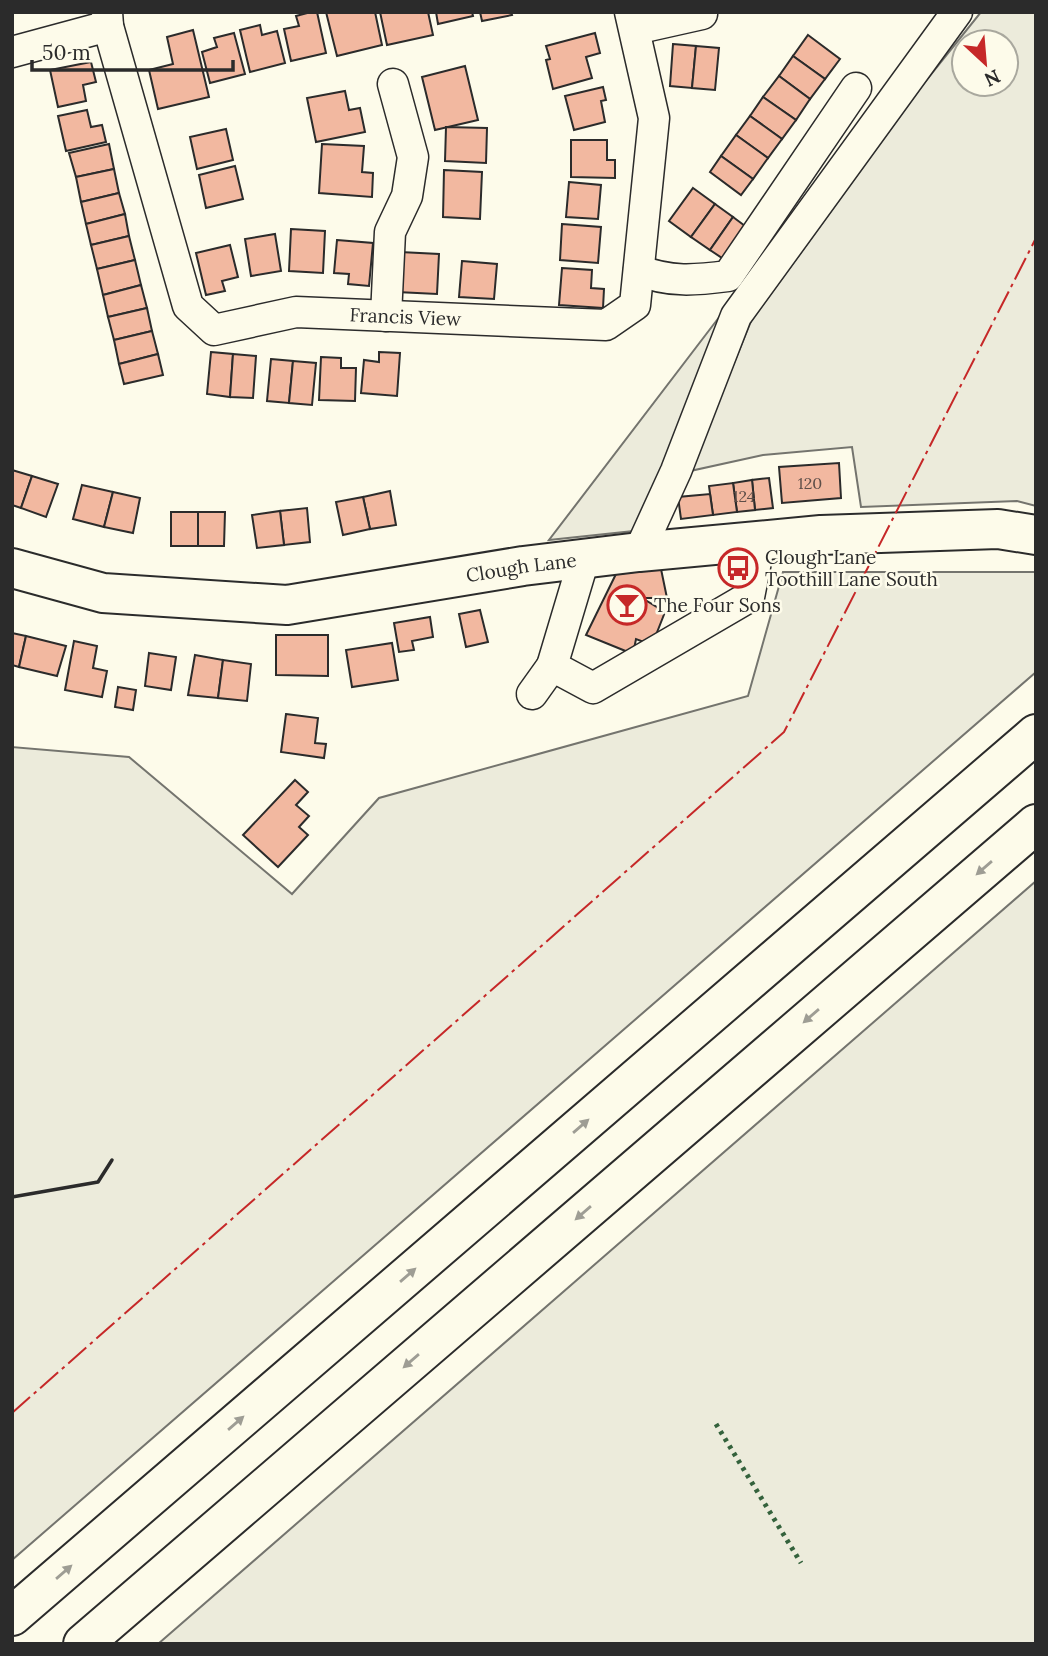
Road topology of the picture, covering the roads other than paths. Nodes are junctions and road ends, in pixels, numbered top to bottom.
1 (957, 12) edge
2 (702, 14) dead end
3 (107, 19) edge
4 (633, 21) edge
5 (12, 51) edge
6 (393, 84) dead end
7 (856, 88) dead end
8 (639, 270) junction
9 (386, 316) junction
10 (1036, 535) edge
11 (760, 541) junction
12 (639, 552) junction
13 (584, 559) junction
14 (12, 568) edge
15 (552, 666) junction
16 (532, 694) dead end
17 (1036, 734) edge
18 (1036, 824) edge
19 (12, 1616) edge
20 (83, 1644) edge

1 - 12 street
2 - 4 street
3 - 5 street
3 - 9 street, Francis View
4 - 8 street, Francis View
6 - 9 street
7 - 8 street
8 - 9 street, Francis View
10 - 11 main road, Clough Lane
11 - 12 main road, Clough Lane
11 - 15 street
12 - 13 main road, Clough Lane
13 - 14 main road, Clough Lane
13 - 15 street
15 - 16 street
19 -> 17 main road
18 -> 20 main road

